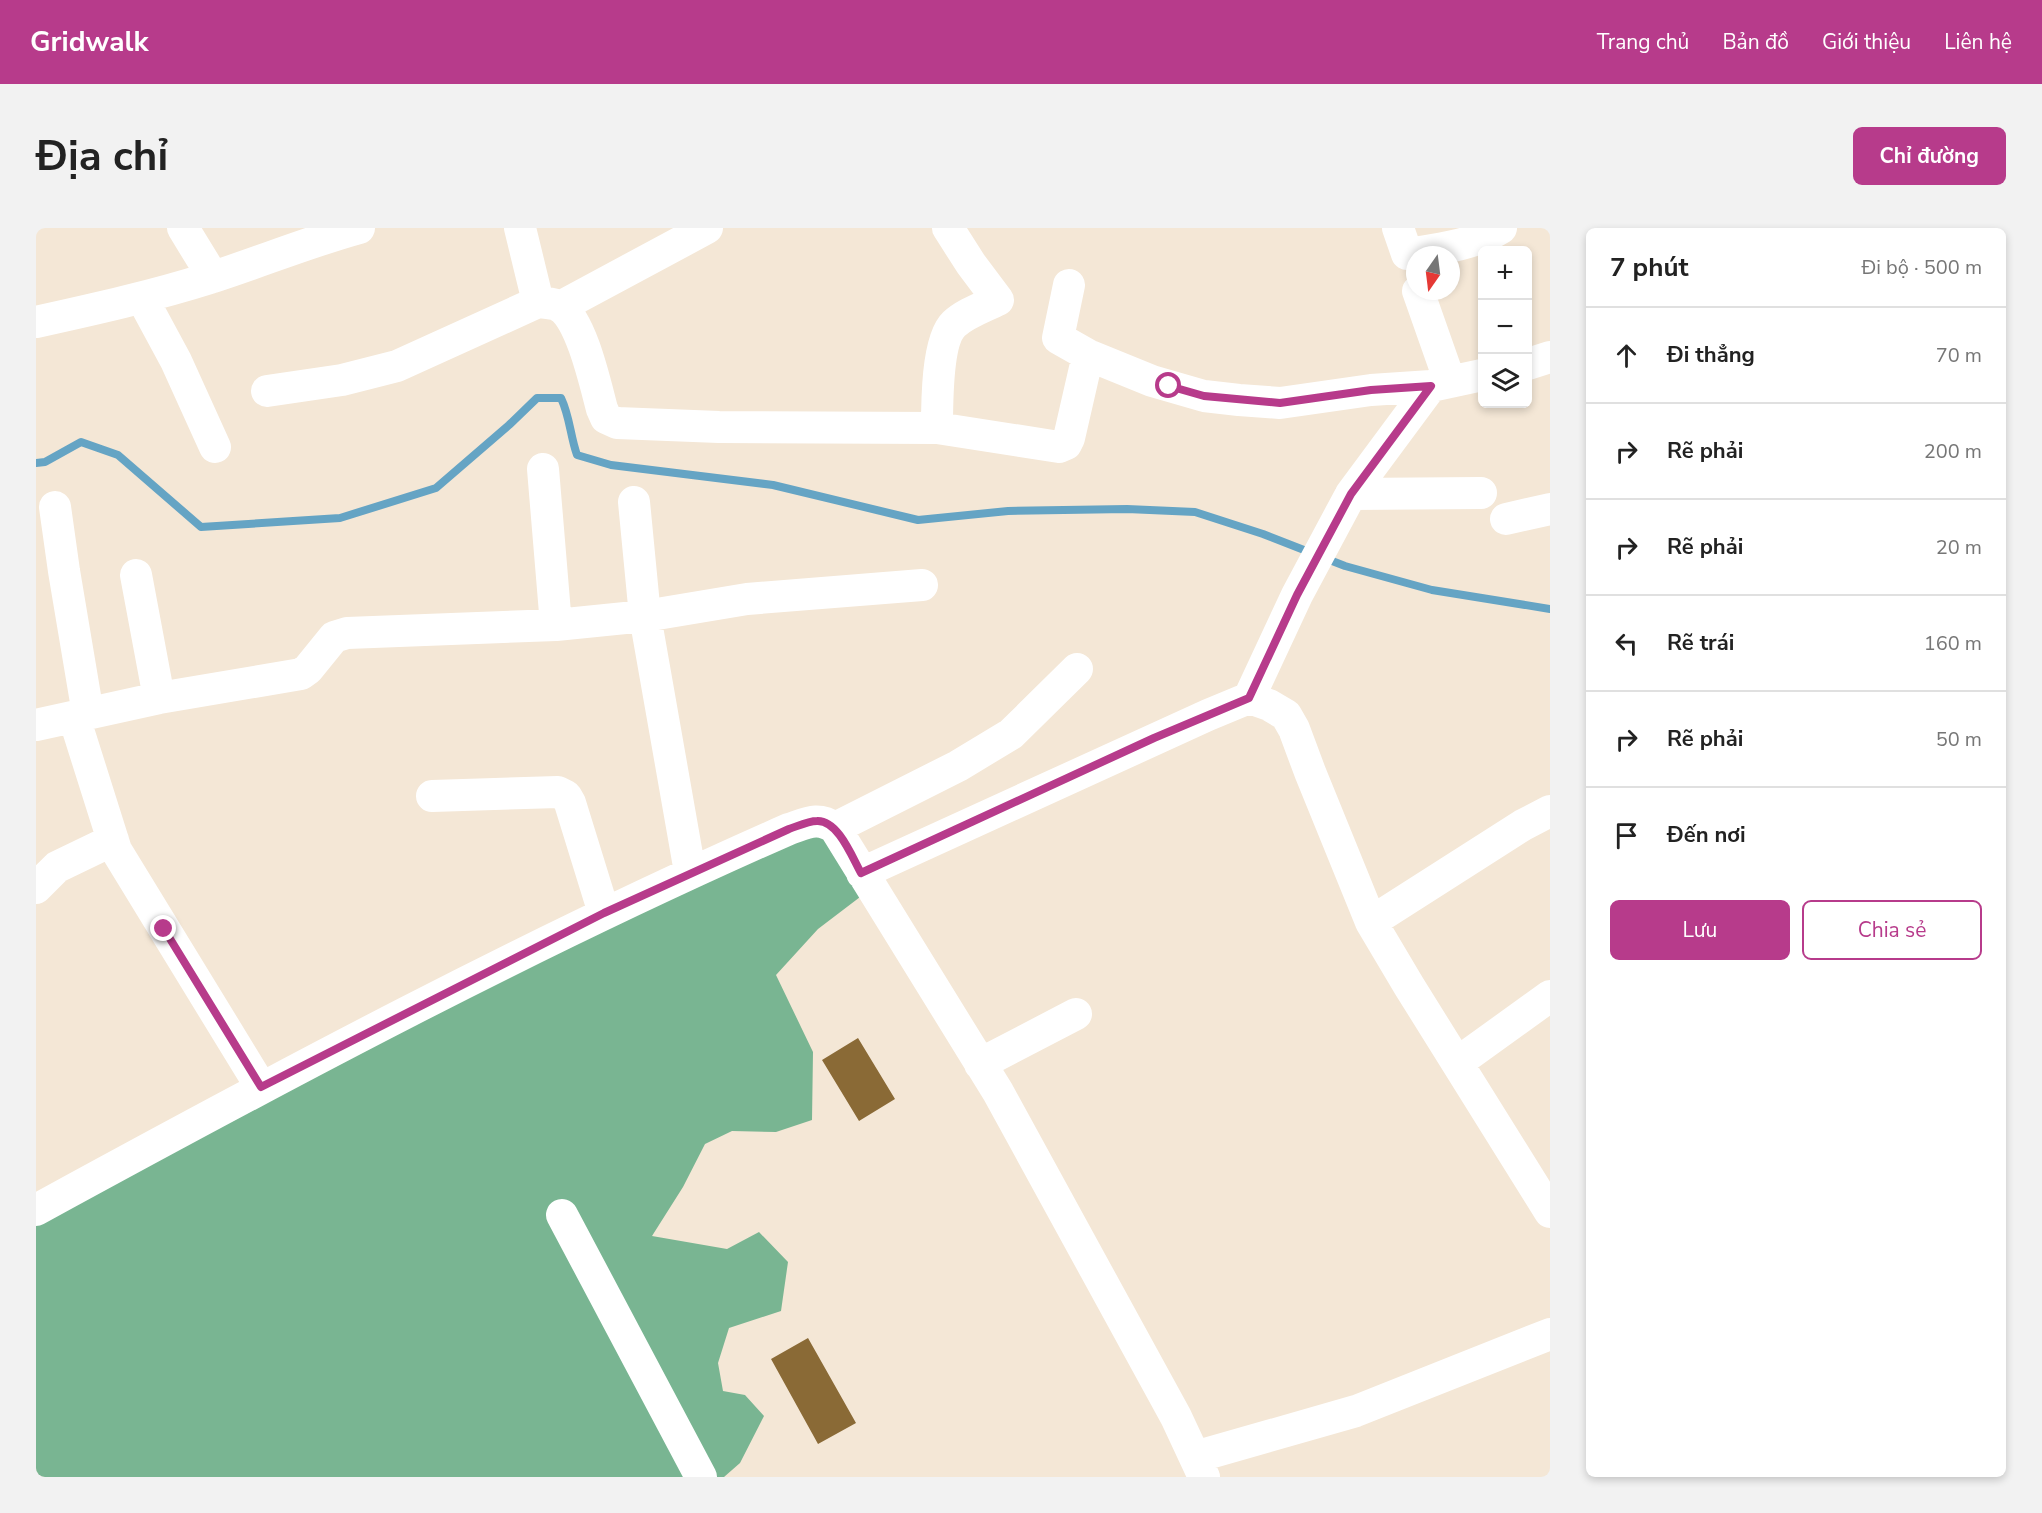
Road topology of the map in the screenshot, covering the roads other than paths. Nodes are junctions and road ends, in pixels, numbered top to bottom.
1 (183, 228) edge
2 (359, 228) edge
3 (520, 228) edge
4 (707, 228) edge
5 (948, 228) edge
6 (1501, 228) edge
7 (1453, 246) edge
8 (213, 277) junction
9 (1069, 285) dead end
10 (142, 298) junction
11 (1420, 300) edge
12 (549, 304) junction
13 (36, 322) edge
14 (1088, 355) junction
15 (1550, 357) edge
16 (1532, 362) edge
17 (1478, 376) edge
18 (1441, 384) junction
19 (267, 391) dead end
20 (937, 428) junction
21 (215, 447) dead end
22 (543, 469) dead end
23 (1481, 493) dead end
24 (1351, 494) junction
25 (634, 502) dead end
26 (56, 507) dead end
27 (1550, 509) edge
28 (1506, 519) dead end
29 (136, 575) dead end
30 (922, 585) dead end
31 (645, 616) junction
32 (556, 625) junction
33 (1077, 669) dead end
34 (159, 698) junction
35 (1249, 698) junction
36 (81, 716) junction
37 (36, 725) edge
38 (432, 796) dead end
39 (1550, 811) edge
40 (835, 828) junction
41 (112, 840) junction
42 (690, 872) junction
43 (861, 873) junction
44 (36, 888) edge
45 (604, 913) junction
46 (1371, 921) junction
47 (1550, 996) edge
48 (1076, 1014) dead end
49 (1457, 1063) junction
50 (981, 1064) junction
51 (261, 1087) junction
52 (36, 1210) edge
53 (1550, 1212) edge
54 (562, 1215) dead end
55 (1550, 1334) edge
56 (1200, 1467) edge
57 (701, 1477) edge

1 - 8 street
2 - 8 street
3 - 12 street
4 - 12 street
5 - 20 street
6 - 7 street
8 - 10 street
9 - 14 street
10 - 13 street
10 - 21 street
11 - 18 street
12 - 19 street
12 - 20 street
14 - 18 street
14 - 20 street
15 - 16 street
17 - 18 street
18 - 24 street
22 - 32 street
23 - 24 street
24 - 35 street
25 - 31 street
26 - 36 street
27 - 28 street
29 - 34 street
30 - 31 street
31 - 32 street
31 - 42 street
32 - 34 street
33 - 40 street
34 - 36 street
35 - 43 street
35 - 46 street
36 - 37 street
36 - 41 street
38 - 45 street
39 - 46 street
40 - 42 street
40 - 43 street
41 - 44 street
41 - 51 street
42 - 45 street
43 - 50 street
45 - 51 street
46 - 49 street
47 - 49 street
48 - 50 street
49 - 53 street
50 - 56 street
51 - 52 street
54 - 57 street
55 - 56 street

